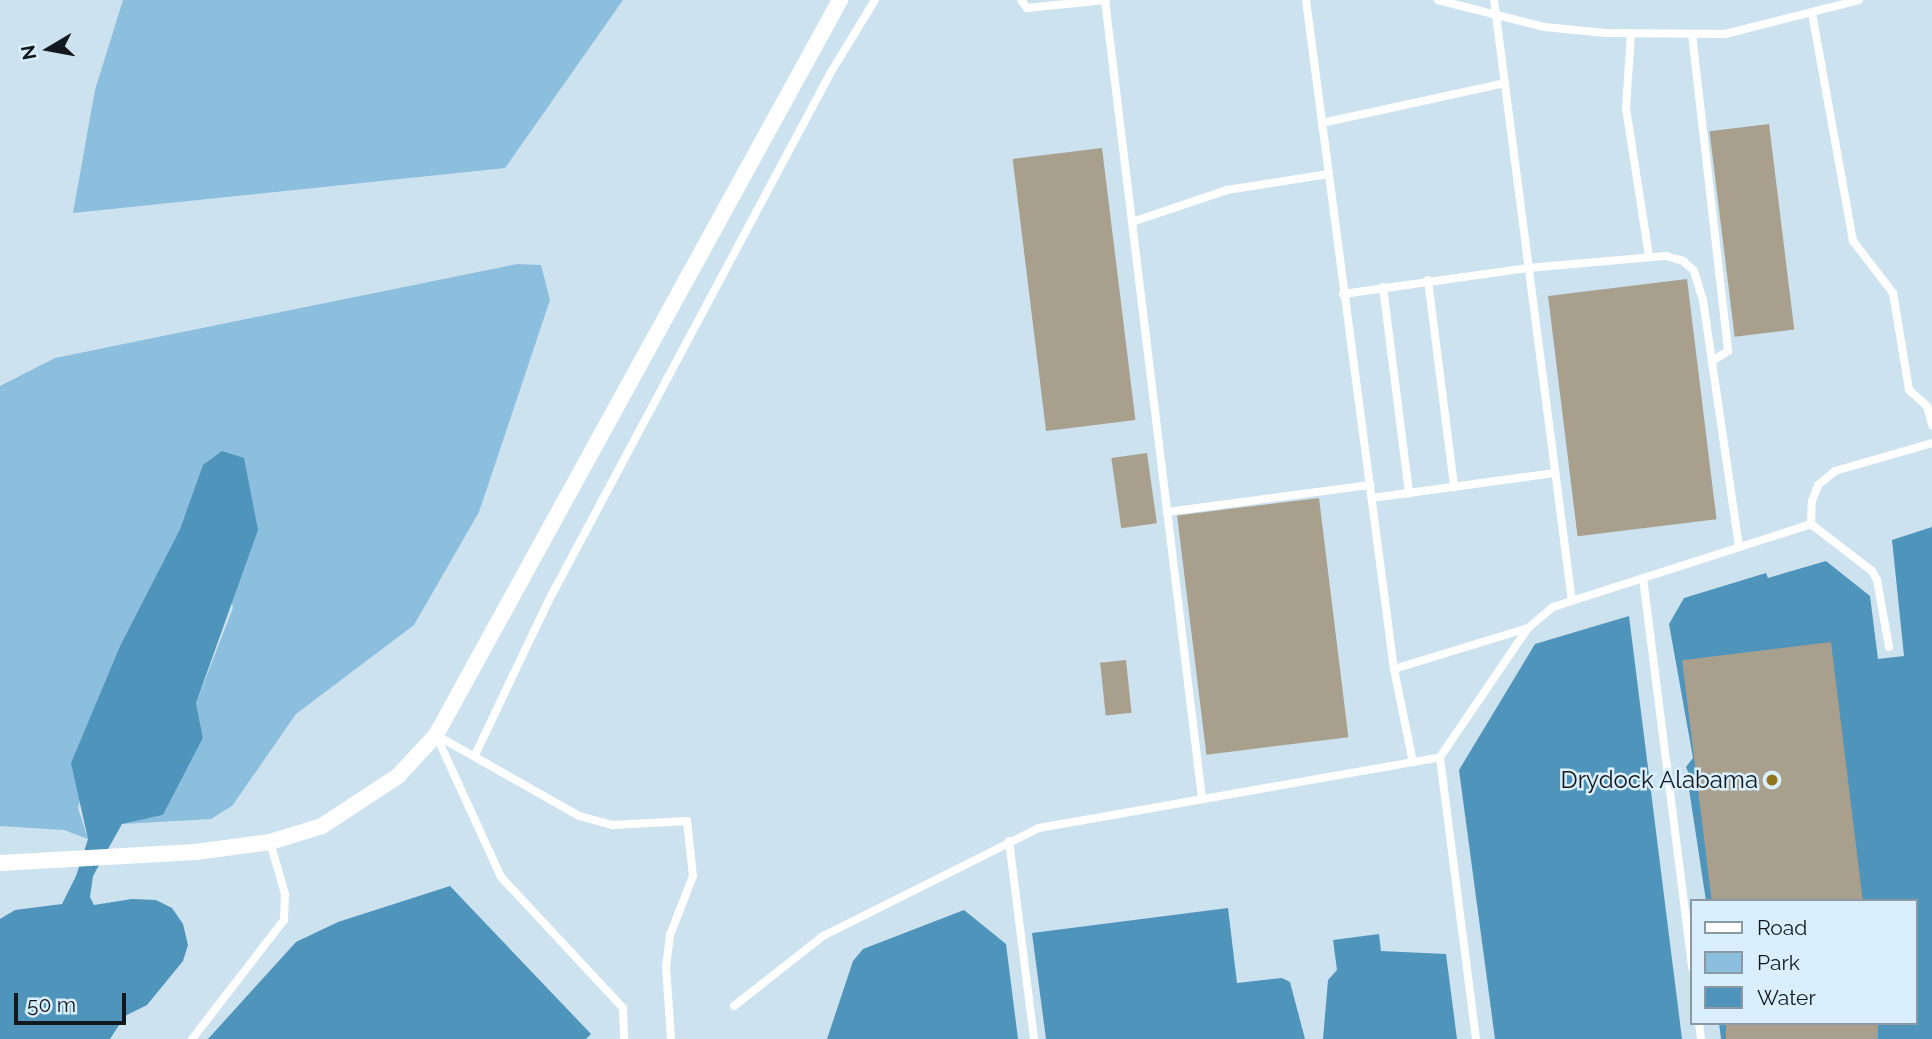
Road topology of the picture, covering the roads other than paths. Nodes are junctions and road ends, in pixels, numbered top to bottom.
1 (840, 0) edge
2 (875, 0) edge
3 (1021, 0) edge
4 (1105, 0) edge
5 (1306, 0) edge
6 (1438, 0) edge
7 (1494, 0) edge
8 (1859, 0) edge
9 (1812, 13) junction
10 (1496, 16) junction
11 (1631, 34) junction
12 (1692, 34) junction
13 (1505, 83) junction
14 (1322, 123) junction
15 (1329, 174) junction
16 (1132, 222) junction
17 (1649, 257) junction
18 (1528, 268) junction
19 (1428, 280) junction
20 (1384, 288) junction
21 (1343, 294) junction
22 (1712, 361) junction
23 (1932, 425) edge
24 (1932, 443) edge
25 (1555, 472) junction
26 (1370, 485) junction
27 (1454, 487) junction
28 (1409, 493) junction
29 (1372, 498) junction
30 (1167, 512) junction
31 (1811, 524) junction
32 (1740, 547) junction
33 (1643, 578) junction
34 (1572, 601) junction
35 (1528, 628) junction
36 (1889, 647) dead end
37 (1394, 669) junction
38 (436, 735) junction
39 (475, 755) junction
40 (1440, 757) junction
41 (1413, 762) junction
42 (1202, 798) junction
43 (1009, 841) junction
44 (270, 842) junction
45 (0, 863) edge
46 (1690, 952) edge
47 (734, 1006) dead end
48 (192, 1039) edge
49 (624, 1039) edge
50 (671, 1039) edge
51 (1034, 1039) edge
52 (1476, 1039) edge

1 - 38 street
2 - 39 lane
3 - 4 lane
4 - 16 lane
5 - 14 lane
6 - 10 lane
7 - 10 lane
8 - 9 lane
9 - 12 lane
9 - 23 lane
10 - 11 lane
10 - 13 lane
11 - 12 lane
11 - 17 lane
12 - 22 lane
13 - 14 lane
13 - 18 lane
14 - 15 lane
15 - 16 lane
15 - 21 lane
16 - 30 lane
17 - 18 lane
17 - 22 lane
18 - 19 lane
18 - 25 lane
19 - 20 lane
19 - 27 lane
20 - 21 lane
20 - 28 lane
21 - 26 lane
22 - 32 lane
24 - 31 lane
25 - 27 lane
25 - 34 lane
26 - 29 lane
26 - 30 lane
27 - 28 lane
28 - 29 lane
29 - 37 lane
30 - 42 lane
31 - 32 lane
31 - 36 lane
32 - 33 lane
33 - 34 lane
33 - 46 lane
34 - 35 lane
35 - 37 lane
35 - 40 lane
37 - 41 lane
38 - 39 lane
38 - 44 street
38 - 49 lane
39 - 50 lane
40 - 41 lane
40 - 52 lane
41 - 42 lane
42 - 43 lane
43 - 47 lane
43 - 51 lane
44 - 45 street
44 - 48 lane

